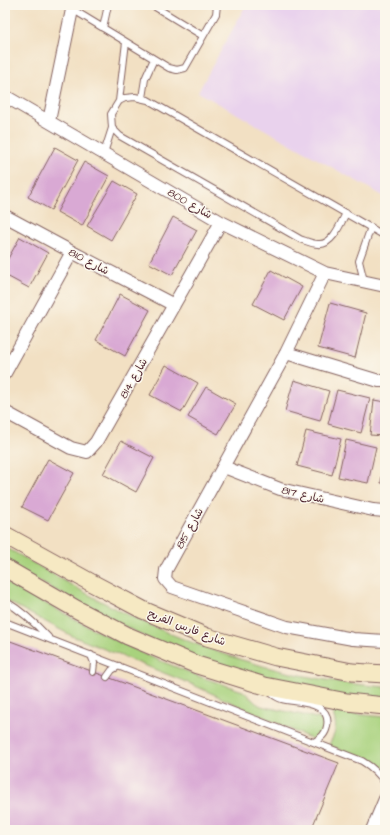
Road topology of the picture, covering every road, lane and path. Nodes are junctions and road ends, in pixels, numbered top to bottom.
1 (108, 5) edge
2 (152, 5) edge
3 (217, 5) edge
4 (73, 7) edge
5 (103, 28) junction
6 (203, 36) junction
7 (126, 42) junction
8 (154, 59) junction
9 (5, 96) edge
10 (142, 98) junction
11 (119, 101) junction
12 (49, 121) junction
13 (112, 128) junction
14 (104, 153) junction
15 (346, 213) junction
16 (5, 216) edge
17 (221, 222) junction
18 (371, 228) junction
19 (385, 236) edge
20 (72, 252) junction
21 (325, 273) junction
22 (369, 283) junction
23 (385, 286) edge
24 (174, 306) junction
25 (286, 353) junction
26 (5, 373) edge
27 (385, 381) edge
28 (5, 412) edge
29 (224, 467) junction
30 (385, 512) edge
31 (5, 535) edge
32 (5, 568) edge
33 (5, 602) edge
34 (5, 622) edge
35 (49, 639) junction
36 (385, 641) edge
37 (91, 655) junction
38 (119, 666) junction
39 (94, 672) dead end
40 (385, 674) edge
41 (107, 677) dead end
42 (265, 686) junction
43 (385, 706) edge
44 (314, 742) junction
45 (385, 783) edge
46 (385, 799) edge
47 (372, 830) edge

1 - 5 lane
2 - 6 lane
3 - 6 lane
4 - 5 lane
4 - 12 street
5 - 7 lane
6 - 8 lane
7 - 8 lane
7 - 11 lane
8 - 10 lane
9 - 12 street, شارع 800
10 - 11 lane
10 - 15 lane
11 - 13 lane
12 - 14 street, شارع 800
13 - 14 lane
13 - 15 lane
14 - 17 street, شارع 800
15 - 18 lane
16 - 20 street, شارع 810
17 - 21 street, شارع 800
17 - 24 street, شارع 814
18 - 19 lane
18 - 22 lane
20 - 24 street, شارع 810
20 - 26 street
21 - 22 street, شارع 800
21 - 25 street, شارع 815
22 - 23 street, شارع 800
24 - 28 street, شارع 814
25 - 27 street
25 - 29 street, شارع 815
29 - 30 street, شارع 817
29 - 36 street, شارع 815
31 - 40 street, شارع فارس الفريح
32 - 42 street
33 - 35 lane
34 - 35 lane
35 - 37 lane
37 - 38 lane
37 - 39 lane
38 - 41 lane
38 - 44 lane
42 - 43 street
42 - 44 lane
44 - 45 lane
46 - 47 street

